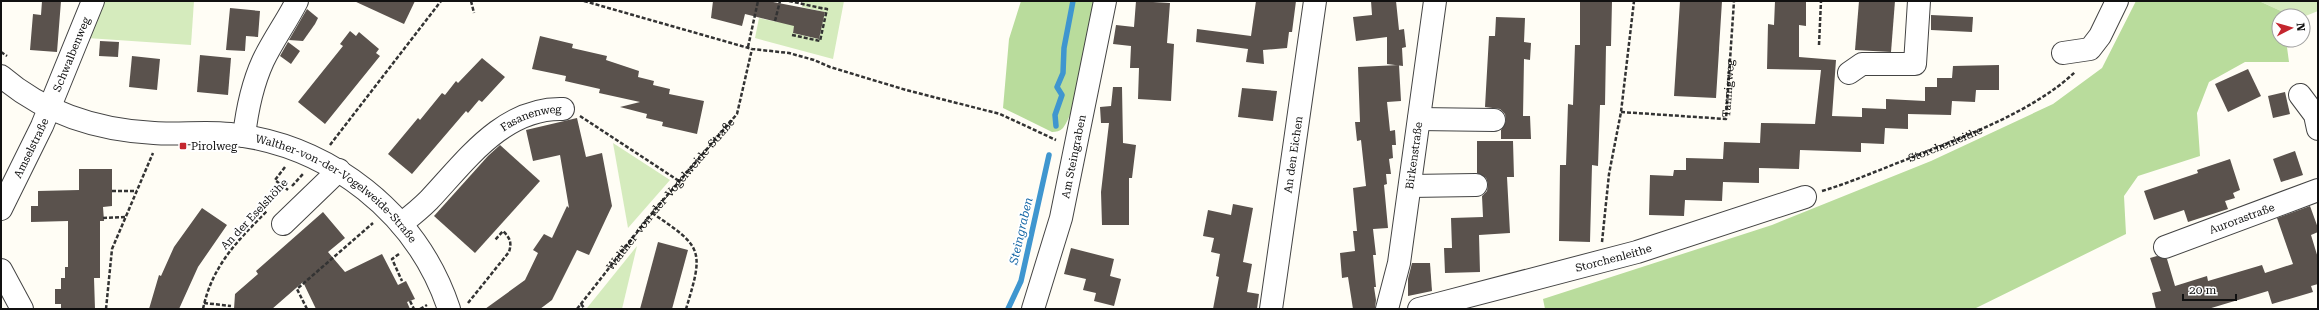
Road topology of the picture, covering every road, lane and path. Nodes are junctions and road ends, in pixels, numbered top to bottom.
1 (93, 1) edge
2 (297, 1) edge
3 (441, 1) edge
4 (471, 1) edge
5 (584, 1) edge
6 (758, 1) edge
7 (780, 1) edge
8 (789, 1) edge
9 (1105, 1) edge
10 (1315, 1) edge
11 (1435, 1) edge
12 (1634, 1) edge
13 (1734, 1) edge
14 (1821, 1) edge
15 (1918, 1) edge
16 (2117, 1) edge
17 (474, 14) dead end
18 (775, 21) dead end
19 (792, 35) dead end
20 (1818, 45) dead end
21 (748, 48) junction
22 (752, 49) junction
23 (2063, 53) dead end
24 (2080, 68) dead end
25 (1848, 73) dead end
26 (1, 76) edge
27 (2300, 95) dead end
28 (49, 108) junction
29 (563, 109) joint
30 (1621, 112) junction
31 (1419, 118) junction
32 (1494, 120) dead end
33 (2318, 129) edge
34 (244, 136) junction
35 (1076, 149) junction
36 (148, 152) dead end
37 (153, 152) junction
38 (161, 152) dead end
39 (278, 164) dead end
40 (285, 166) junction
41 (310, 166) junction
42 (291, 169) dead end
43 (297, 171) dead end
44 (331, 177) junction
45 (679, 181) junction
46 (1476, 185) dead end
47 (1410, 186) junction
48 (288, 190) junction
49 (1826, 190) dead end
50 (2318, 190) edge
51 (112, 191) dead end
52 (137, 191) junction
53 (283, 195) dead end
54 (1805, 197) dead end
55 (272, 206) dead end
56 (1, 209) edge
57 (652, 213) junction
58 (126, 217) junction
59 (103, 218) dead end
60 (369, 219) dead end
61 (373, 223) junction
62 (284, 224) dead end
63 (401, 224) junction
64 (377, 227) dead end
65 (495, 240) dead end
66 (2165, 247) dead end
67 (396, 250) dead end
68 (399, 254) junction
69 (328, 256) dead end
70 (330, 260) junction
71 (403, 260) dead end
72 (1600, 262) junction
73 (1, 270) edge
74 (402, 281) dead end
75 (425, 300) dead end
76 (410, 301) dead end
77 (204, 303) junction
78 (581, 304) junction
79 (428, 305) junction
80 (231, 306) dead end
81 (459, 306) edge
82 (22, 309) edge
83 (106, 309) edge
84 (203, 309) edge
85 (307, 309) edge
86 (414, 309) edge
87 (420, 309) edge
88 (429, 309) edge
89 (577, 309) edge
90 (585, 309) edge
91 (686, 309) edge
92 (1033, 309) edge
93 (1271, 309) edge
94 (1387, 309) edge
95 (1420, 309) edge

1 - 28 street, Schwalbenweg
2 - 34 street
3 - 41 path, An der Eselshöhe
4 - 17 path
5 - 21 path
6 - 21 path
7 - 18 path
8 - 19 path
9 - 35 street, Am Steingraben
10 - 93 street, An den Eichen
11 - 31 street, Birkenstraße
12 - 30 path
13 - 30 path, Tannigweg
14 - 20 path
15 - 25 street
16 - 23 street
21 - 22 path
22 - 35 path
22 - 45 path, Walther-von-der-Vogelweide-Straße
24 - 49 path, Storchenleithe
26 - 28 street, Walther-von-der-Vogelweide-Straße
27 - 33 street
28 - 34 street, Walther-von-der-Vogelweide-Straße
28 - 56 street, Amselstraße
29 - 45 path, Fasanenweg
29 - 63 street, Fasanenweg
30 - 72 path
31 - 32 street
31 - 47 street, Birkenstraße
34 - 41 street, Walther-von-der-Vogelweide-Straße
35 - 92 street, Am Steingraben
36 - 37 path
37 - 38 path
37 - 52 path
39 - 40 path
40 - 42 path
40 - 48 path
41 - 43 path
41 - 44 street, Walther-von-der-Vogelweide-Straße
41 - 44 path
41 - 48 path, An der Eselshöhe
44 - 62 street
44 - 63 street, Walther-von-der-Vogelweide-Straße
45 - 57 path, Walther-von-der-Vogelweide-Straße
46 - 47 street
47 - 94 street, Birkenstraße
48 - 53 path, An der Eselshöhe
50 - 66 street, Aurorastraße
51 - 52 path
52 - 58 path
54 - 72 street, Storchenleithe
55 - 77 path, An der Eselshöhe
57 - 78 path, Walther-von-der-Vogelweide-Straße
57 - 91 path
58 - 59 path
58 - 83 path
60 - 61 path
61 - 64 path
61 - 70 path
63 - 81 street, Walther-von-der-Vogelweide-Straße
65 - 81 path
67 - 68 path
68 - 71 path
68 - 74 path
69 - 70 path
70 - 85 path
72 - 95 street, Storchenleithe
73 - 82 street
75 - 79 path
76 - 86 path
77 - 80 path
77 - 84 path, An der Eselshöhe
78 - 89 path, Walther-von-der-Vogelweide-Straße
78 - 90 path
79 - 87 path
79 - 88 path

